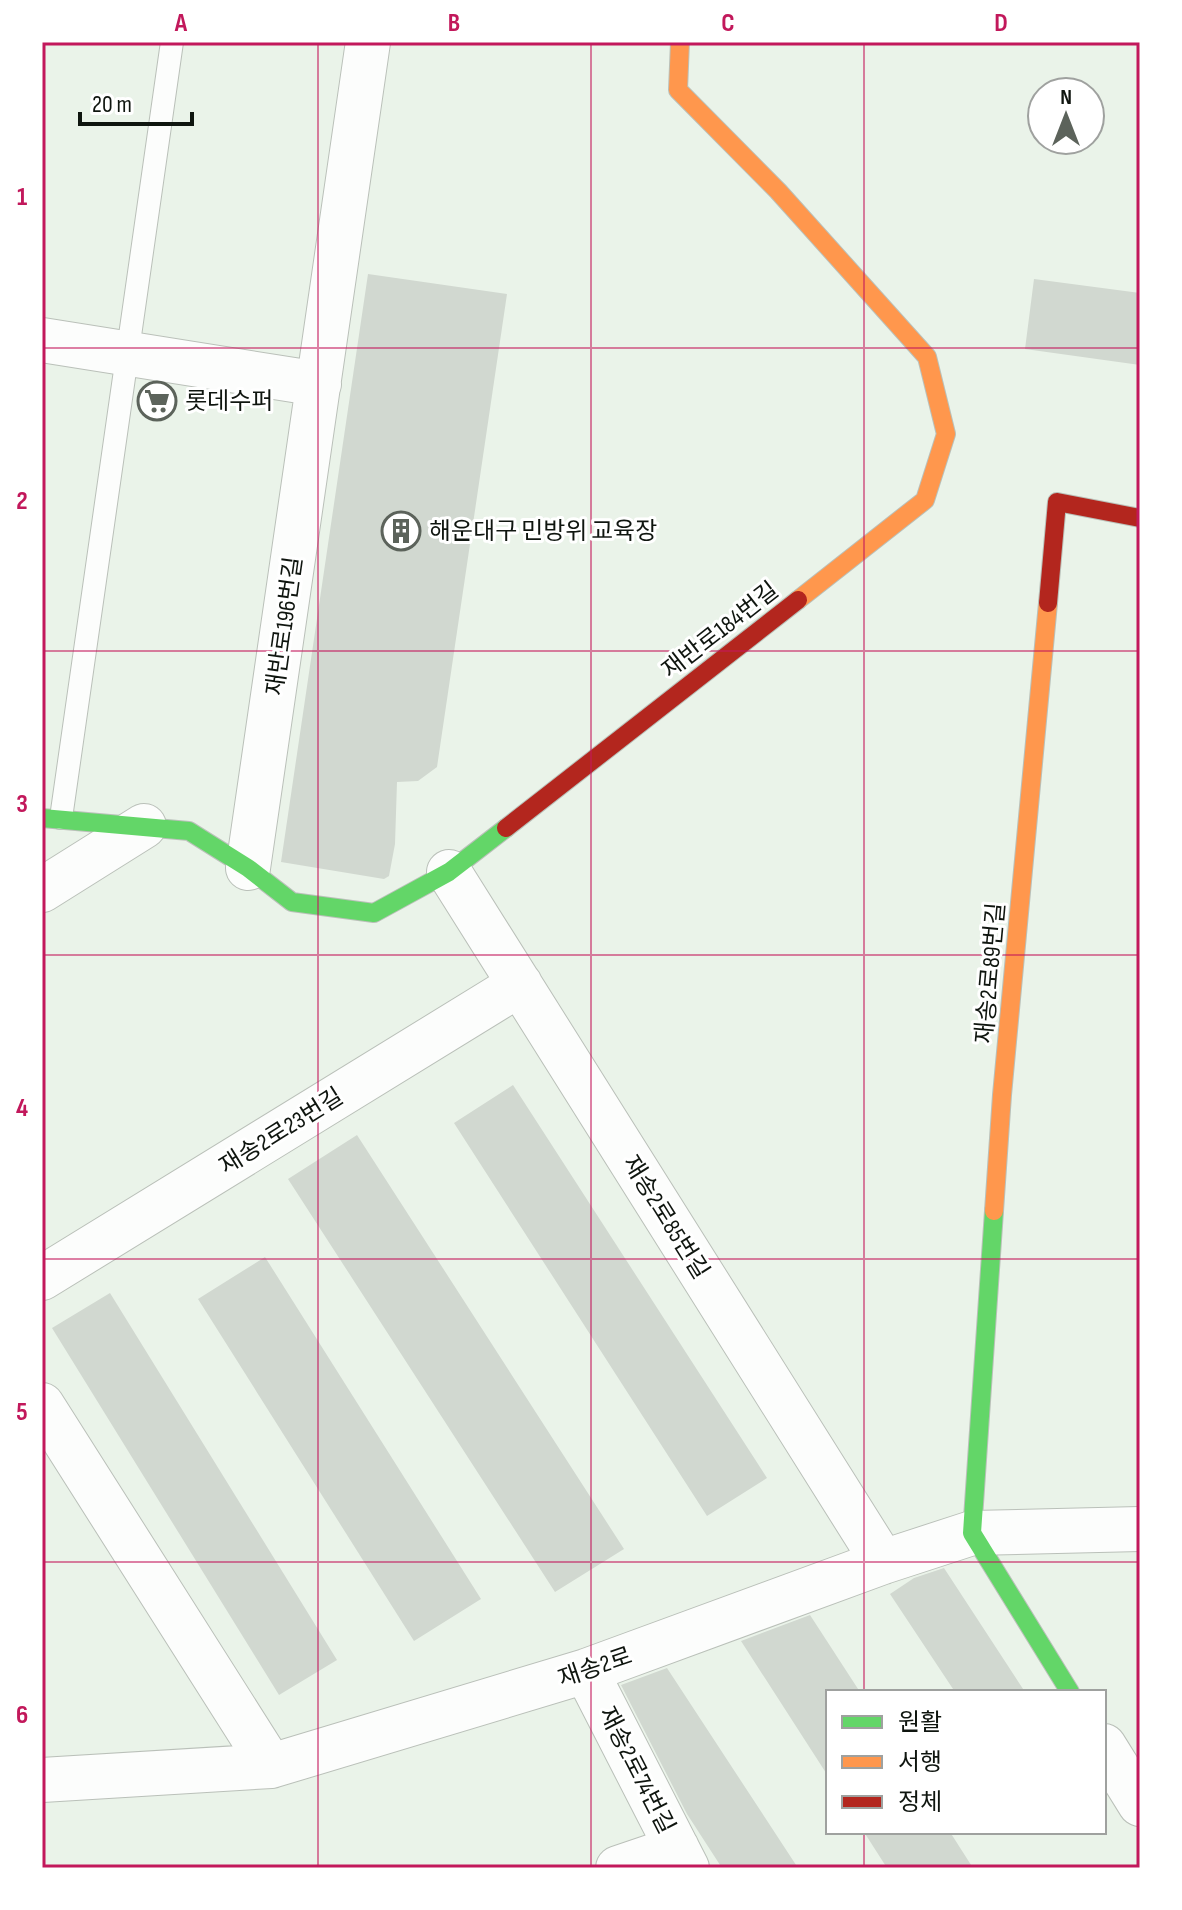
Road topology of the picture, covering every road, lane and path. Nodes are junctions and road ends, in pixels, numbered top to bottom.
1 (172, 42) edge
2 (368, 42) edge
3 (680, 42) edge
4 (42, 340) edge
5 (128, 353) junction
6 (319, 384) junction
7 (1140, 518) edge
8 (52, 818) edge
9 (144, 826) junction
10 (248, 868) junction
11 (449, 872) junction
12 (42, 890) edge
13 (520, 984) junction
14 (42, 1278) edge
15 (42, 1405) edge
16 (1140, 1529) edge
17 (972, 1533) junction
18 (883, 1562) junction
19 (586, 1671) junction
20 (1069, 1690) edge
21 (1106, 1749) edge
22 (271, 1766) junction
23 (42, 1780) edge
24 (1140, 1804) edge
25 (682, 1858) edge
26 (618, 1868) edge

1 - 5 lane
2 - 6 street, 재반로196번길
3 - 11 street, 재반로184번길
4 - 5 street
5 - 6 street
5 - 8 lane
6 - 10 street, 재반로196번길
7 - 17 street, 재송2로89번길
8 - 9 street, 재반로184번길
9 - 10 street, 재반로184번길
9 - 12 street
10 - 11 street, 재반로184번길
11 - 13 street, 재송2로85번길
13 - 14 street, 재송2로23번길
13 - 18 street, 재송2로85번길
15 - 22 street
16 - 17 street, 재송2로
17 - 18 street, 재송2로
17 - 20 street
18 - 19 street, 재송2로
19 - 22 street, 재송2로
19 - 25 street, 재송2로74번길
21 - 24 street
22 - 23 street, 재송2로
25 - 26 street

